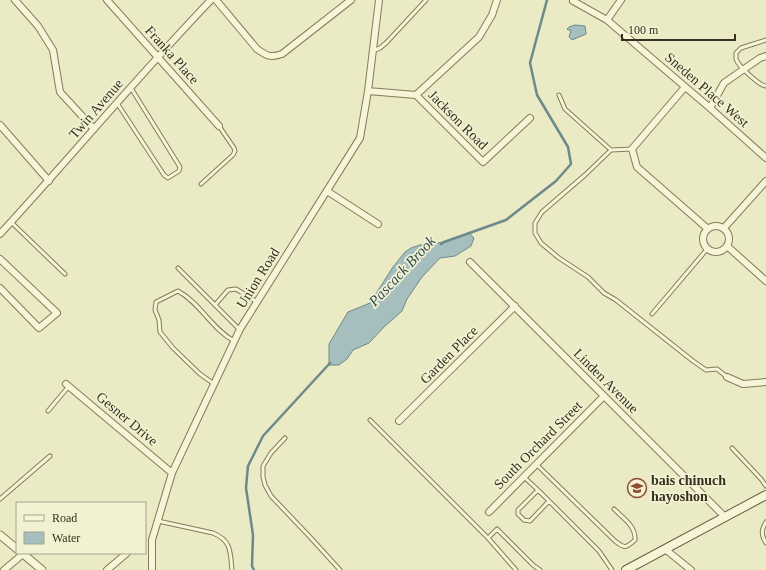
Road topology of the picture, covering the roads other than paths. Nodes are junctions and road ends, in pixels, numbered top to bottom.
1 (15, 0) edge
2 (107, 0) edge
3 (211, 0) edge
4 (216, 0) edge
5 (351, 0) edge
6 (379, 0) edge
7 (426, 0) edge
8 (497, 0) edge
9 (621, 0) edge
10 (573, 1) edge
11 (607, 20) junction
12 (766, 40) edge
13 (373, 51) junction
14 (766, 56) edge
15 (158, 58) junction
16 (744, 69) junction
17 (766, 86) edge
18 (685, 87) junction
19 (131, 88) junction
20 (368, 91) junction
21 (416, 95) junction
22 (559, 95) dead end
23 (117, 104) junction
24 (710, 108) junction
25 (530, 118) dead end
26 (0, 125) edge
27 (219, 126) joint
28 (94, 129) junction
29 (632, 149) junction
30 (611, 150) junction
31 (766, 158) edge
32 (49, 181) junction
33 (766, 181) edge
34 (201, 184) dead end
35 (327, 190) junction
36 (11, 222) junction
37 (378, 224) dead end
38 (724, 228) junction
39 (708, 229) junction
40 (0, 234) edge
41 (727, 246) junction
42 (708, 248) junction
43 (0, 259) edge
44 (470, 262) dead end
45 (178, 268) dead end
46 (65, 274) dead end
47 (766, 281) edge
48 (0, 288) edge
49 (257, 302) junction
50 (215, 305) junction
51 (515, 306) junction
52 (652, 314) dead end
53 (240, 330) junction
54 (234, 341) junction
55 (726, 377) joint
56 (766, 382) edge
57 (214, 384) junction
58 (68, 385) joint
59 (604, 396) junction
60 (48, 411) dead end
61 (370, 420) dead end
62 (399, 421) dead end
63 (286, 438) dead end
64 (732, 448) dead end
65 (50, 456) dead end
66 (536, 464) junction
67 (172, 473) junction
68 (524, 477) junction
69 (766, 486) edge
70 (538, 490) junction
71 (766, 495) edge
72 (0, 499) edge
73 (549, 502) junction
74 (614, 510) dead end
75 (489, 512) dead end
76 (725, 517) junction
77 (158, 521) junction
78 (766, 522) edge
79 (0, 535) edge
80 (146, 538) edge
81 (152, 538) junction
82 (488, 538) junction
83 (766, 543) edge
84 (16, 548) edge
85 (665, 549) junction
86 (22, 554) edge
87 (126, 554) edge
88 (6, 570) edge
89 (42, 570) edge
90 (107, 570) edge
91 (152, 570) edge
92 (232, 570) edge
93 (340, 570) edge
94 (516, 570) edge
95 (539, 570) edge
96 (612, 570) edge
97 (626, 570) edge
98 (690, 570) edge

1 - 28 street
2 - 15 street, Franka Place
3 - 15 street, Twin Avenue
4 - 5 street
6 - 13 street, Union Road
7 - 13 lane
8 - 21 street
9 - 11 street
10 - 11 street, Sneden Place West
11 - 18 street, Sneden Place West
12 - 16 lane
13 - 20 street, Union Road
14 - 16 street
15 - 19 street, Twin Avenue
15 - 27 street, Franka Place
16 - 17 lane
16 - 24 street
18 - 24 street, Sneden Place West
18 - 29 street
19 - 23 street, Twin Avenue
19 - 23 lane
20 - 21 street, Jackson Road
20 - 35 street, Union Road
21 - 25 street, Jackson Road
22 - 30 lane
23 - 28 street, Twin Avenue
24 - 31 street, Sneden Place West
26 - 32 street
27 - 34 lane
28 - 32 street, Twin Avenue
29 - 30 lane
29 - 39 street
30 - 55 lane
32 - 36 street, Twin Avenue
33 - 38 street
35 - 37 street
35 - 49 street, Union Road
36 - 40 street, Twin Avenue
36 - 46 lane
38 - 39 street
38 - 41 street
39 - 42 street
41 - 42 street
41 - 47 street
42 - 52 lane
43 - 48 street
44 - 51 street, Linden Avenue
45 - 50 lane
49 - 50 lane
49 - 53 street, Union Road
50 - 53 lane
51 - 59 street, Linden Avenue
51 - 62 street, Garden Place
53 - 54 street, Union Road
54 - 57 street, Union Road
54 - 57 lane
55 - 56 street
57 - 67 street, Union Road
58 - 60 lane
58 - 67 street, Gesner Drive
59 - 66 street, South Orchard Street
59 - 76 street, Linden Avenue
61 - 82 lane
63 - 93 lane
64 - 69 lane
65 - 72 lane
66 - 68 street, South Orchard Street
66 - 74 lane
67 - 77 street, Union Road
68 - 70 lane
68 - 75 street, South Orchard Street
70 - 73 lane
70 - 73 lane
71 - 76 main road
73 - 96 lane
76 - 85 main road
77 - 81 street, Union Road
77 - 92 lane
78 - 83 lane
79 - 84 street
80 - 81 street
81 - 91 street, Union Road
82 - 94 lane
82 - 95 lane
85 - 97 main road
85 - 98 street
86 - 88 street
86 - 89 street
87 - 90 street

